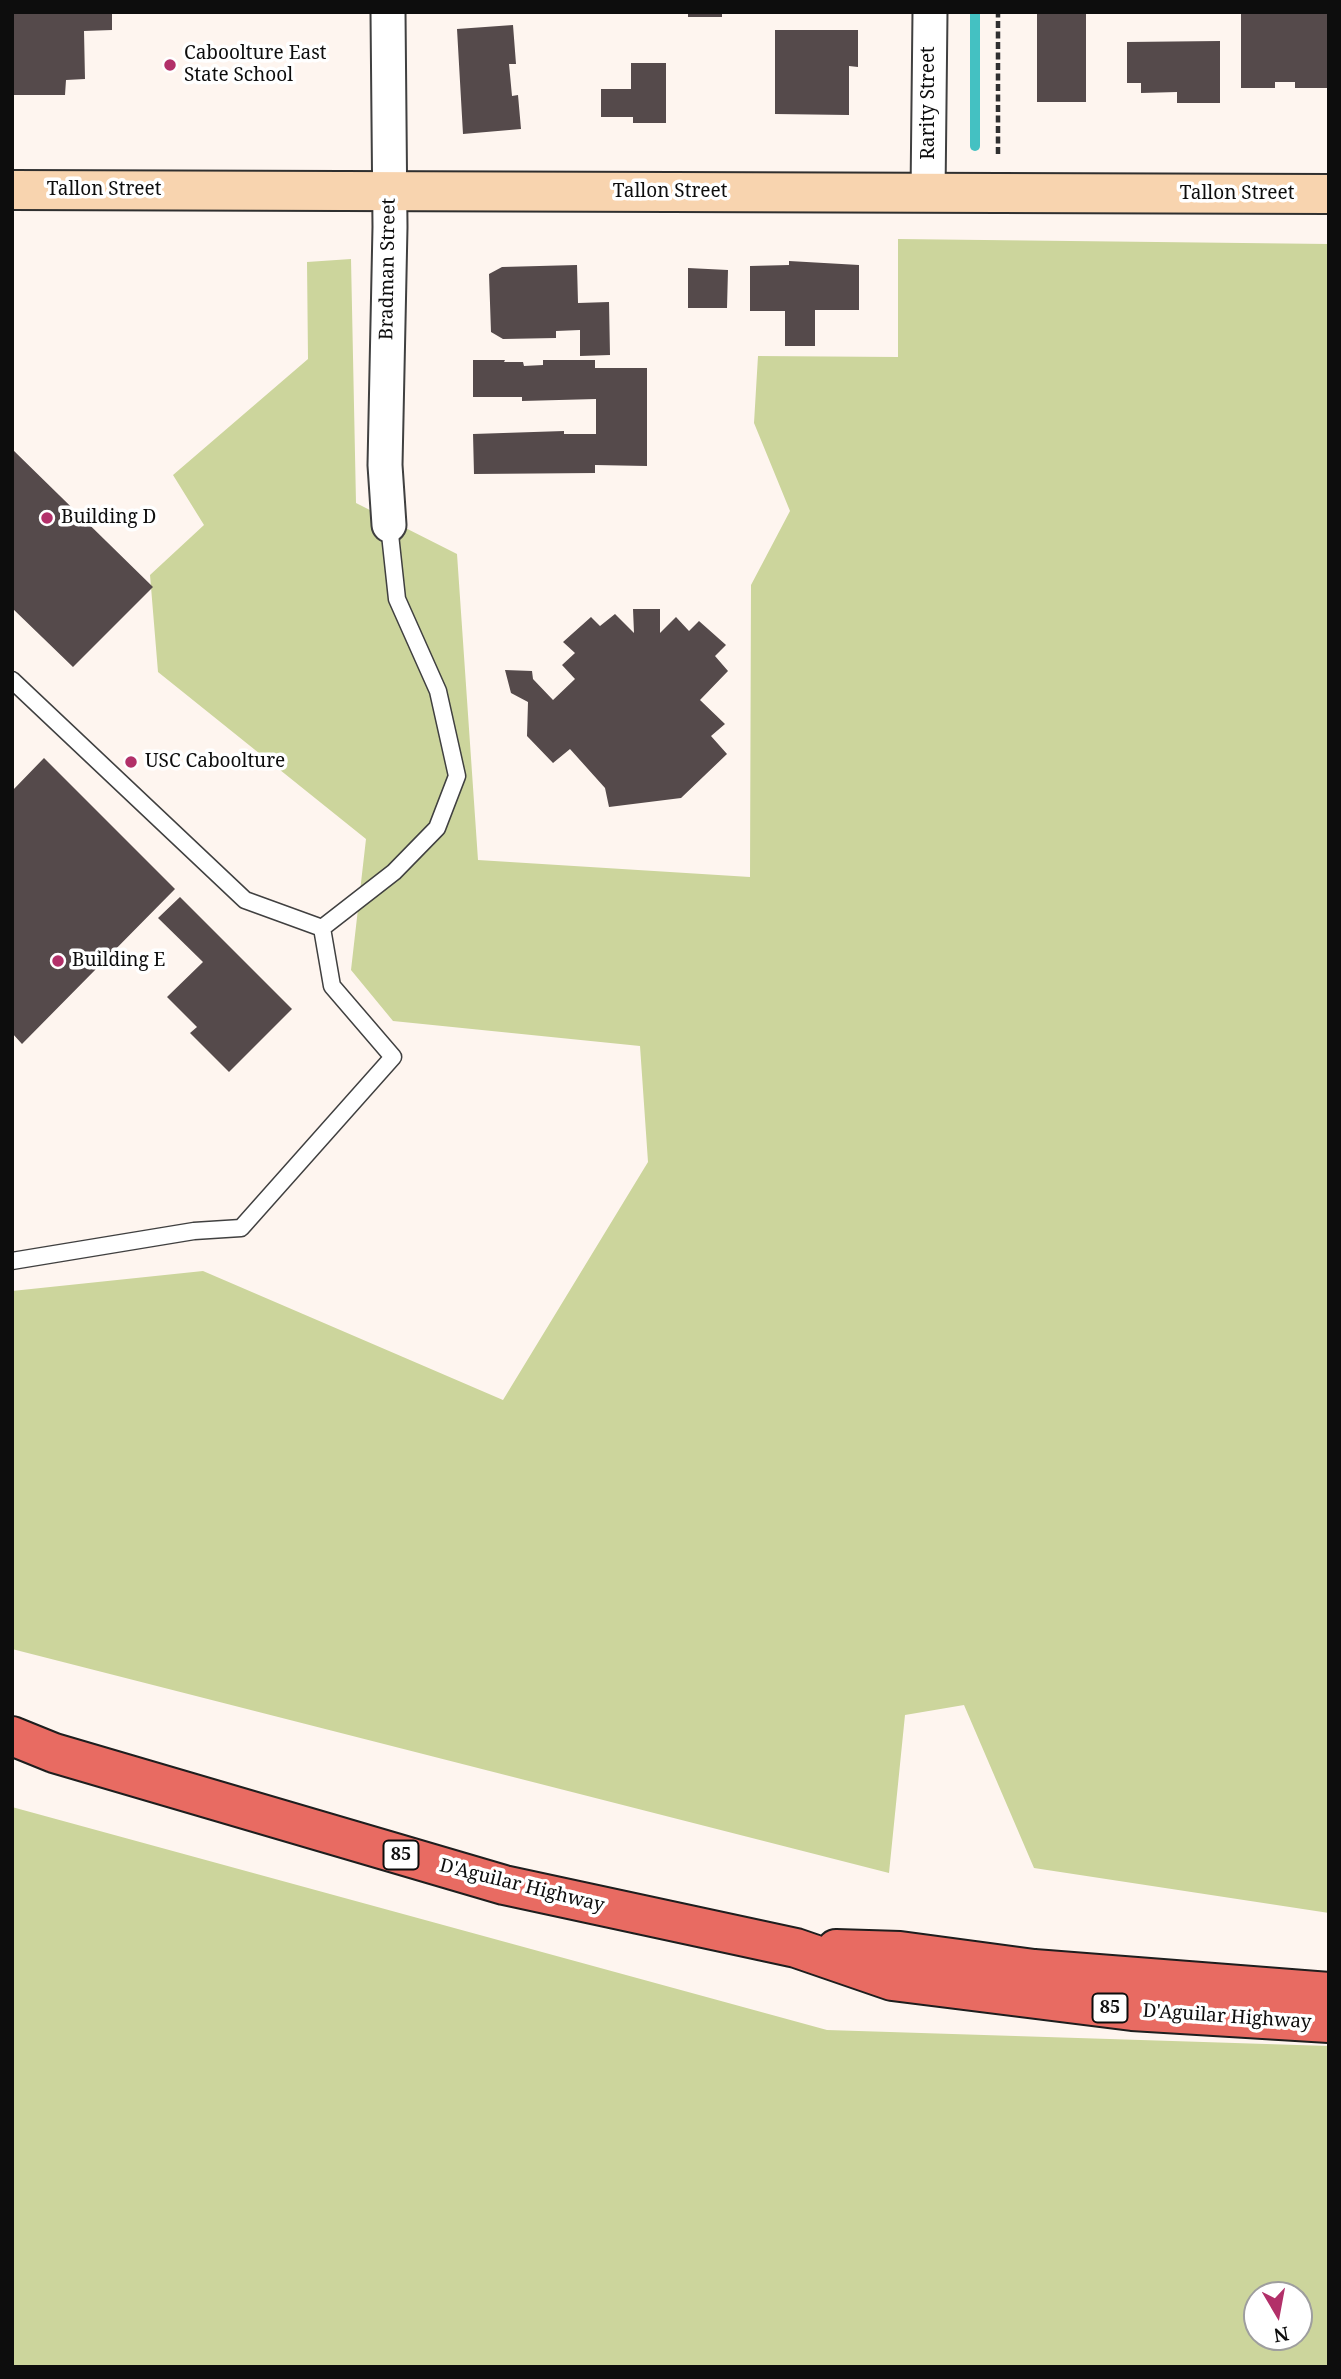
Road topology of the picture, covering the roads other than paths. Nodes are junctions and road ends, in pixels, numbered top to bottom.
1 (388, 12) edge
2 (930, 12) edge
3 (12, 190) edge
4 (389, 191) junction
5 (928, 194) junction
6 (1329, 194) edge
7 (389, 525) joint
8 (12, 680) edge
9 (322, 928) junction
10 (12, 1261) edge
11 (12, 1736) edge
12 (796, 1948) junction
13 (1329, 1992) edge
14 (1329, 2023) edge

1 - 4 street, Bradman Street
2 - 5 street, Rarity Street
3 - 4 street, Tallon Street
4 - 5 street, Tallon Street
4 - 7 street, Bradman Street
5 - 6 street, Tallon Street
7 - 9 lane
8 - 9 lane
9 - 10 lane
11 - 12 highway, D'Aguilar Highway / 85
12 - 13 highway, D'Aguilar Highway / 85
12 - 14 highway, D'Aguilar Highway / 85

